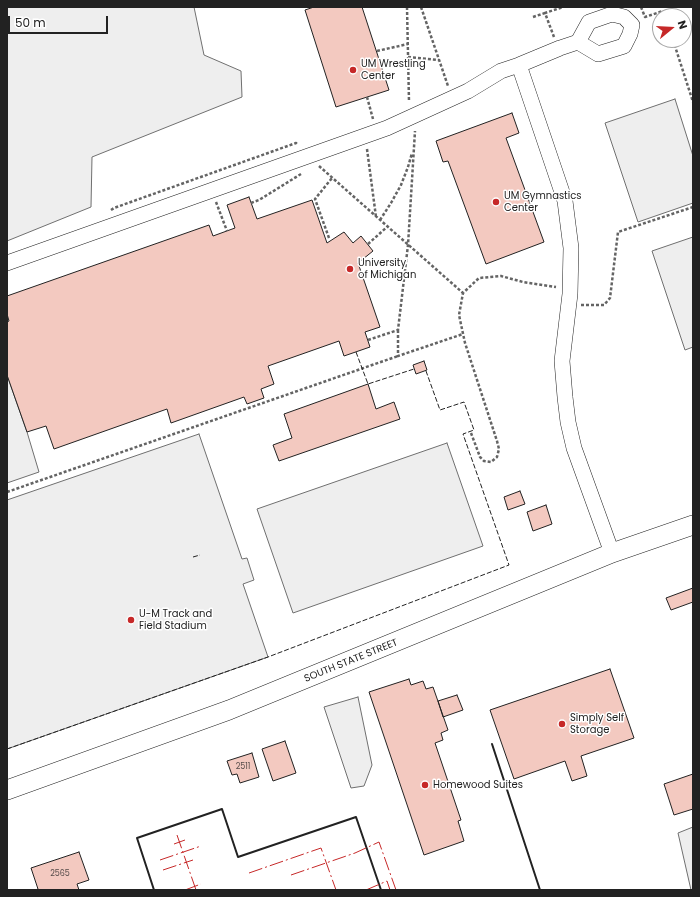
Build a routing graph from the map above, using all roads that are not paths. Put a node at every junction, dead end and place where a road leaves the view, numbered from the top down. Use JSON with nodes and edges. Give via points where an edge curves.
{"nodes":[{"id":1,"x":578,"y":42,"type":"dead end"},
{"id":2,"x":519,"y":65,"type":"junction"},
{"id":3,"x":7,"y":263,"type":"edge"},
{"id":4,"x":693,"y":525,"type":"edge"},
{"id":5,"x":612,"y":553,"type":"junction"},
{"id":6,"x":7,"y":790,"type":"edge"}],
"edges":[{"from":1,"to":2,"type":"lane"},
{"from":2,"to":3,"type":"lane","via":[[501,71],[468,91],[387,128]]},
{"from":2,"to":5,"type":"lane","via":[[565,201],[572,248],[562,361],[568,422],[574,448]]},
{"from":4,"to":5,"type":"main road","name":"SOUTH STATE STREET"},
{"from":5,"to":6,"type":"main road","name":"SOUTH STATE STREET","via":[[229,710]]}]}
